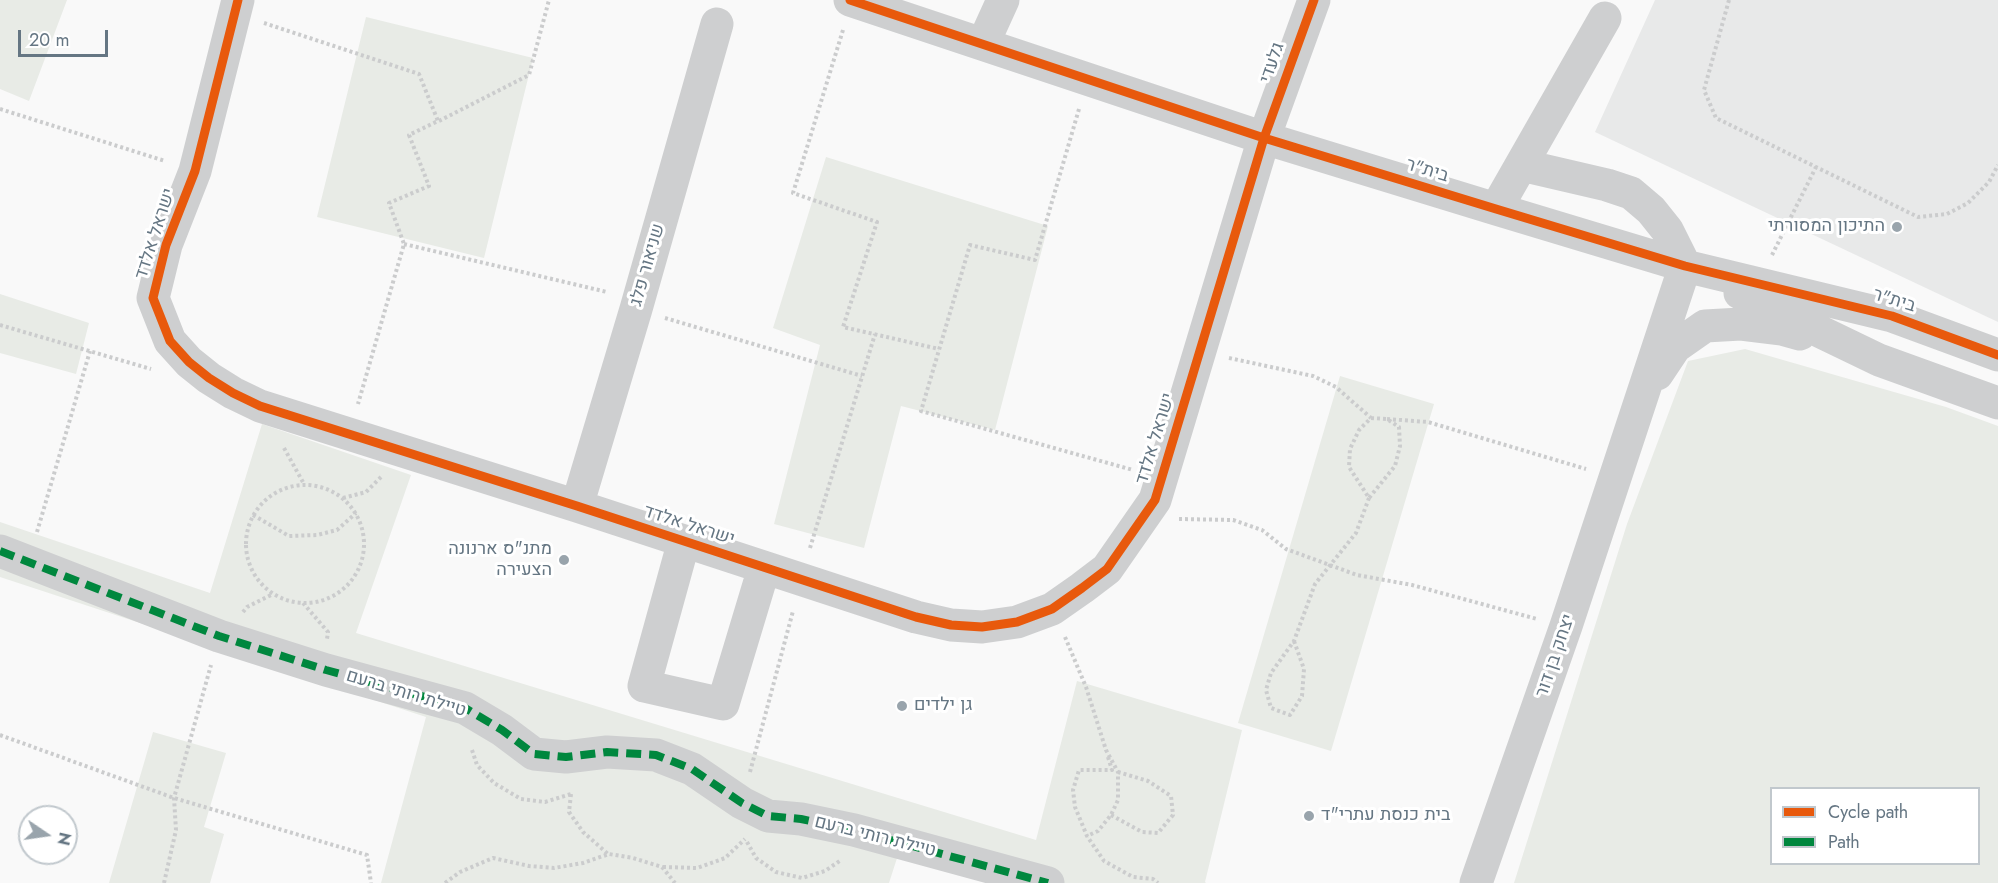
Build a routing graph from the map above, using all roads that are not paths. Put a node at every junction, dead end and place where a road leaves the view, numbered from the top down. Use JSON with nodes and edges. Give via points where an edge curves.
{"nodes":[{"id":1,"x":851,"y":0,"type":"edge"},
{"id":2,"x":1003,"y":0,"type":"edge"},
{"id":3,"x":1314,"y":0,"type":"edge"},
{"id":4,"x":236,"y":7,"type":"edge"},
{"id":5,"x":1605,"y":18,"type":"dead end"},
{"id":6,"x":717,"y":24,"type":"dead end"},
{"id":7,"x":983,"y":44,"type":"junction"},
{"id":8,"x":1264,"y":138,"type":"junction"},
{"id":9,"x":1521,"y":165,"type":"junction"},
{"id":10,"x":1496,"y":209,"type":"junction"},
{"id":11,"x":1685,"y":266,"type":"junction"},
{"id":12,"x":1705,"y":326,"type":"joint"},
{"id":13,"x":1849,"y":346,"type":"junction"},
{"id":14,"x":1998,"y":355,"type":"edge"},
{"id":15,"x":1998,"y":403,"type":"edge"},
{"id":16,"x":1633,"y":427,"type":"junction"},
{"id":17,"x":577,"y":506,"type":"junction"},
{"id":18,"x":684,"y":541,"type":"junction"},
{"id":19,"x":14,"y":556,"type":"edge"},
{"id":20,"x":764,"y":568,"type":"junction"},
{"id":21,"x":1048,"y":883,"type":"edge"},
{"id":22,"x":1476,"y":883,"type":"edge"}],
"edges":[{"from":1,"to":7,"type":"street","name":"בית\"ר"},
{"from":2,"to":7,"type":"street"},
{"from":3,"to":8,"type":"street","name":"גלעדי"},
{"from":4,"to":17,"type":"street","name":"ישראל אלדד","via":[[195,171],[166,245],[153,298],[170,341],[202,373],[260,406]]},
{"from":5,"to":9,"type":"street"},
{"from":6,"to":17,"type":"street","name":"שניאור פלג"},
{"from":7,"to":8,"type":"street","name":"בית\"ר"},
{"from":8,"to":10,"type":"street","name":"בית\"ר"},
{"from":8,"to":20,"type":"street","name":"ישראל אלדד","via":[[1158,489],[1107,569],[1053,609],[1017,622],[982,627],[916,617]]},
{"from":9,"to":10,"type":"street"},
{"from":9,"to":11,"type":"street","via":[[1631,193],[1667,230]]},
{"from":10,"to":11,"type":"street","name":"בית\"ר"},
{"from":11,"to":13,"type":"street","name":"בית\"ר"},
{"from":11,"to":14,"type":"street","name":"בית\"ר","via":[[1892,316]]},
{"from":11,"to":16,"type":"street","name":"יצחק בן דור"},
{"from":12,"to":13,"type":"street","name":"בית\"ר","via":[[1741,324],[1782,329]]},
{"from":12,"to":16,"type":"street","name":"יצחק בן דור","via":[[1675,347],[1660,367]]},
{"from":13,"to":15,"type":"street","name":"בית\"ר"},
{"from":16,"to":22,"type":"street","name":"יצחק בן דור"},
{"from":17,"to":18,"type":"street","name":"ישראל אלדד"},
{"from":18,"to":20,"type":"street","name":"ישראל אלדד"},
{"from":18,"to":20,"type":"street","via":[[644,686],[723,704]]},
{"from":19,"to":21,"type":"street","name":"טיילת רותי ברעם","via":[[219,636],[465,708],[534,754],[656,755],[692,769],[747,817],[801,819],[854,830]]}]}
